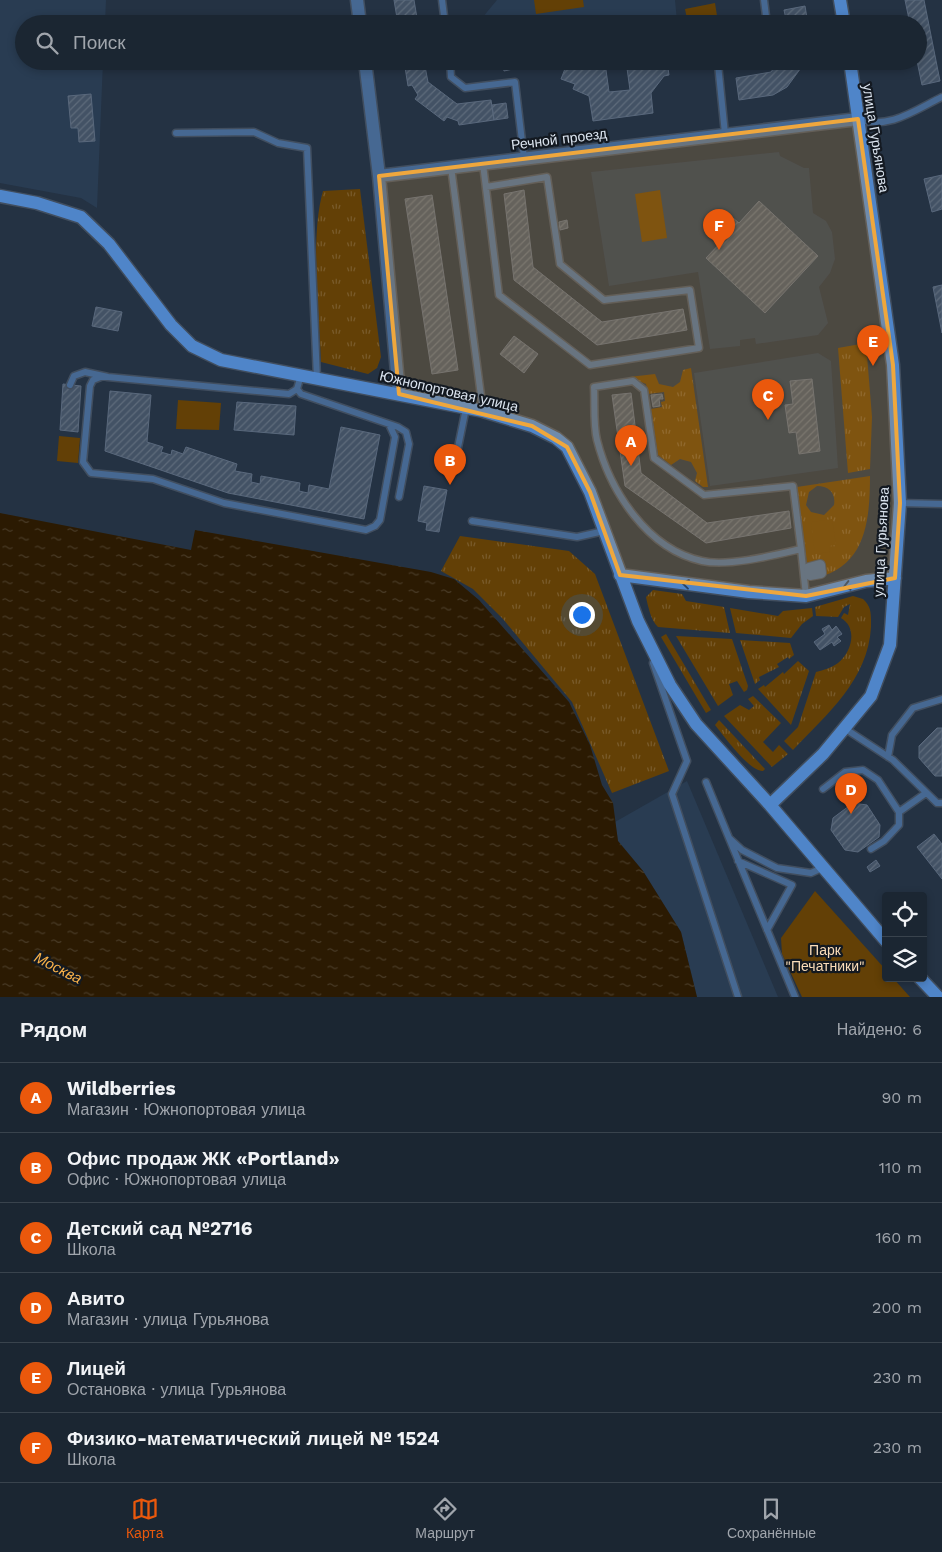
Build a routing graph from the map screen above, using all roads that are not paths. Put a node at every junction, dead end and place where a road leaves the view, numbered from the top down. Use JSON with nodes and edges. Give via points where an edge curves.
{"nodes":[{"id":1,"x":357,"y":0,"type":"edge"},
{"id":2,"x":442,"y":0,"type":"edge"},
{"id":3,"x":764,"y":0,"type":"edge"},
{"id":4,"x":840,"y":0,"type":"edge"},
{"id":5,"x":359,"y":15,"type":"edge"},
{"id":6,"x":444,"y":15,"type":"edge"},
{"id":7,"x":766,"y":15,"type":"edge"},
{"id":8,"x":842,"y":15,"type":"edge"},
{"id":9,"x":365,"y":70,"type":"edge"},
{"id":10,"x":451,"y":70,"type":"edge"},
{"id":11,"x":719,"y":70,"type":"edge"},
{"id":12,"x":851,"y":70,"type":"edge"},
{"id":13,"x":942,"y":97,"type":"edge"},
{"id":14,"x":858,"y":119,"type":"junction"},
{"id":15,"x":176,"y":133,"type":"dead end"},
{"id":16,"x":725,"y":134,"type":"junction"},
{"id":17,"x":524,"y":158,"type":"junction"},
{"id":18,"x":483,"y":164,"type":"junction"},
{"id":19,"x":451,"y":167,"type":"junction"},
{"id":20,"x":379,"y":176,"type":"junction"},
{"id":21,"x":486,"y":187,"type":"junction"},
{"id":22,"x":0,"y":196,"type":"edge"},
{"id":23,"x":301,"y":375,"type":"junction"},
{"id":24,"x":102,"y":376,"type":"junction"},
{"id":25,"x":317,"y":378,"type":"junction"},
{"id":26,"x":70,"y":385,"type":"dead end"},
{"id":27,"x":297,"y":390,"type":"junction"},
{"id":28,"x":400,"y":394,"type":"junction"},
{"id":29,"x":466,"y":408,"type":"junction"},
{"id":30,"x":483,"y":411,"type":"junction"},
{"id":31,"x":388,"y":424,"type":"junction"},
{"id":32,"x":454,"y":467,"type":"dead end"},
{"id":33,"x":399,"y":497,"type":"dead end"},
{"id":34,"x":900,"y":503,"type":"junction"},
{"id":35,"x":942,"y":504,"type":"edge"},
{"id":36,"x":472,"y":521,"type":"dead end"},
{"id":37,"x":604,"y":531,"type":"junction"},
{"id":38,"x":800,"y":549,"type":"junction"},
{"id":39,"x":620,"y":575,"type":"junction"},
{"id":40,"x":895,"y":578,"type":"junction"},
{"id":41,"x":806,"y":596,"type":"junction"},
{"id":42,"x":638,"y":621,"type":"junction"},
{"id":43,"x":942,"y":699,"type":"edge"},
{"id":44,"x":844,"y":728,"type":"junction"},
{"id":45,"x":888,"y":757,"type":"junction"},
{"id":46,"x":706,"y":782,"type":"dead end"},
{"id":47,"x":823,"y":789,"type":"dead end"},
{"id":48,"x":926,"y":793,"type":"junction"},
{"id":49,"x":939,"y":803,"type":"edge"},
{"id":50,"x":770,"y":805,"type":"junction"},
{"id":51,"x":942,"y":810,"type":"edge"},
{"id":52,"x":899,"y":812,"type":"junction"},
{"id":53,"x":729,"y":838,"type":"junction"},
{"id":54,"x":871,"y":849,"type":"dead end"},
{"id":55,"x":738,"y":860,"type":"junction"},
{"id":56,"x":822,"y":868,"type":"junction"},
{"id":57,"x":767,"y":930,"type":"junction"},
{"id":58,"x":882,"y":937,"type":"edge"},
{"id":59,"x":924,"y":982,"type":"edge"},
{"id":60,"x":738,"y":997,"type":"edge"},
{"id":61,"x":795,"y":997,"type":"edge"},
{"id":62,"x":938,"y":997,"type":"edge"}],
"edges":[{"from":1,"to":5,"type":"street"},
{"from":2,"to":6,"type":"lane"},
{"from":3,"to":7,"type":"lane"},
{"from":4,"to":8,"type":"main road"},
{"from":9,"to":20,"type":"street"},
{"from":10,"to":17,"type":"lane","via":[[452,77],[465,88],[515,82]]},
{"from":11,"to":16,"type":"lane"},
{"from":12,"to":14,"type":"main road","name":"улица Гурьянова"},
{"from":13,"to":14,"type":"lane","via":[[899,119],[876,123]]},
{"from":14,"to":16,"type":"street","name":"Речной проезд"},
{"from":14,"to":34,"type":"main road","name":"улица Гурьянова","via":[[888,319]]},
{"from":15,"to":25,"type":"lane","via":[[254,132],[278,143],[307,148]]},
{"from":16,"to":17,"type":"street","name":"Речной проезд"},
{"from":17,"to":18,"type":"street","name":"Речной проезд"},
{"from":18,"to":19,"type":"street","name":"Речной проезд"},
{"from":18,"to":21,"type":"lane"},
{"from":19,"to":20,"type":"street","name":"Речной проезд"},
{"from":19,"to":30,"type":"lane"},
{"from":20,"to":28,"type":"street"},
{"from":21,"to":21,"type":"lane","via":[[547,177],[560,264],[604,300],[690,290],[700,348],[590,365],[499,295]]},
{"from":22,"to":23,"type":"main road","name":"Южнопортовая улица","via":[[64,210],[94,227],[171,325],[192,346],[221,360]]},
{"from":23,"to":25,"type":"main road","name":"Южнопортовая улица"},
{"from":23,"to":27,"type":"lane"},
{"from":24,"to":26,"type":"lane","via":[[80,373],[74,376]]},
{"from":24,"to":27,"type":"lane","via":[[289,394]]},
{"from":24,"to":31,"type":"lane","via":[[93,380],[90,386],[83,462],[91,473],[153,479],[224,503],[366,530],[380,520],[395,437]]},
{"from":25,"to":28,"type":"main road","name":"Южнопортовая улица"},
{"from":27,"to":31,"type":"lane"},
{"from":28,"to":29,"type":"main road","name":"Южнопортовая улица"},
{"from":29,"to":30,"type":"main road","name":"Южнопортовая улица"},
{"from":29,"to":32,"type":"lane"},
{"from":30,"to":37,"type":"main road","name":"Южнопортовая улица","via":[[532,426],[567,447],[590,492]]},
{"from":31,"to":33,"type":"lane","via":[[402,429],[409,440]]},
{"from":34,"to":35,"type":"lane"},
{"from":34,"to":40,"type":"main road","name":"улица Гурьянова"},
{"from":36,"to":37,"type":"lane","via":[[577,537]]},
{"from":37,"to":39,"type":"main road","name":"Южнопортовая улица"},
{"from":38,"to":38,"type":"lane","via":[[752,560],[704,562],[683,555],[657,538],[631,513],[616,490],[597,439],[594,387],[633,382],[644,390],[654,458],[704,495],[793,486]]},
{"from":38,"to":41,"type":"lane"},
{"from":41,"to":39,"type":"main road","one_way":true},
{"from":39,"to":42,"type":"main road","name":"Южнопортовая улица"},
{"from":40,"to":41,"type":"main road","one_way":true,"via":[[866,581]]},
{"from":40,"to":44,"type":"main road","name":"улица Гурьянова","via":[[890,645],[871,696]]},
{"from":42,"to":50,"type":"main road","name":"Южнопортовая улица","via":[[670,685],[696,724]]},
{"from":42,"to":60,"type":"lane","via":[[687,761],[672,794]]},
{"from":43,"to":45,"type":"lane","via":[[914,708],[892,735]]},
{"from":44,"to":45,"type":"lane"},
{"from":44,"to":50,"type":"main road","name":"улица Гурьянова","via":[[823,754]]},
{"from":45,"to":48,"type":"lane"},
{"from":46,"to":53,"type":"lane"},
{"from":47,"to":52,"type":"lane","via":[[845,772],[863,770],[878,780]]},
{"from":48,"to":49,"type":"lane"},
{"from":48,"to":52,"type":"lane"},
{"from":49,"to":51,"type":"lane"},
{"from":50,"to":56,"type":"main road"},
{"from":52,"to":54,"type":"lane","via":[[899,825]]},
{"from":53,"to":55,"type":"lane"},
{"from":53,"to":56,"type":"lane","via":[[742,850],[776,868],[811,873]]},
{"from":55,"to":57,"type":"lane"},
{"from":55,"to":57,"type":"lane","via":[[792,885]]},
{"from":56,"to":58,"type":"main road"},
{"from":57,"to":61,"type":"lane"},
{"from":59,"to":62,"type":"main road"}]}
